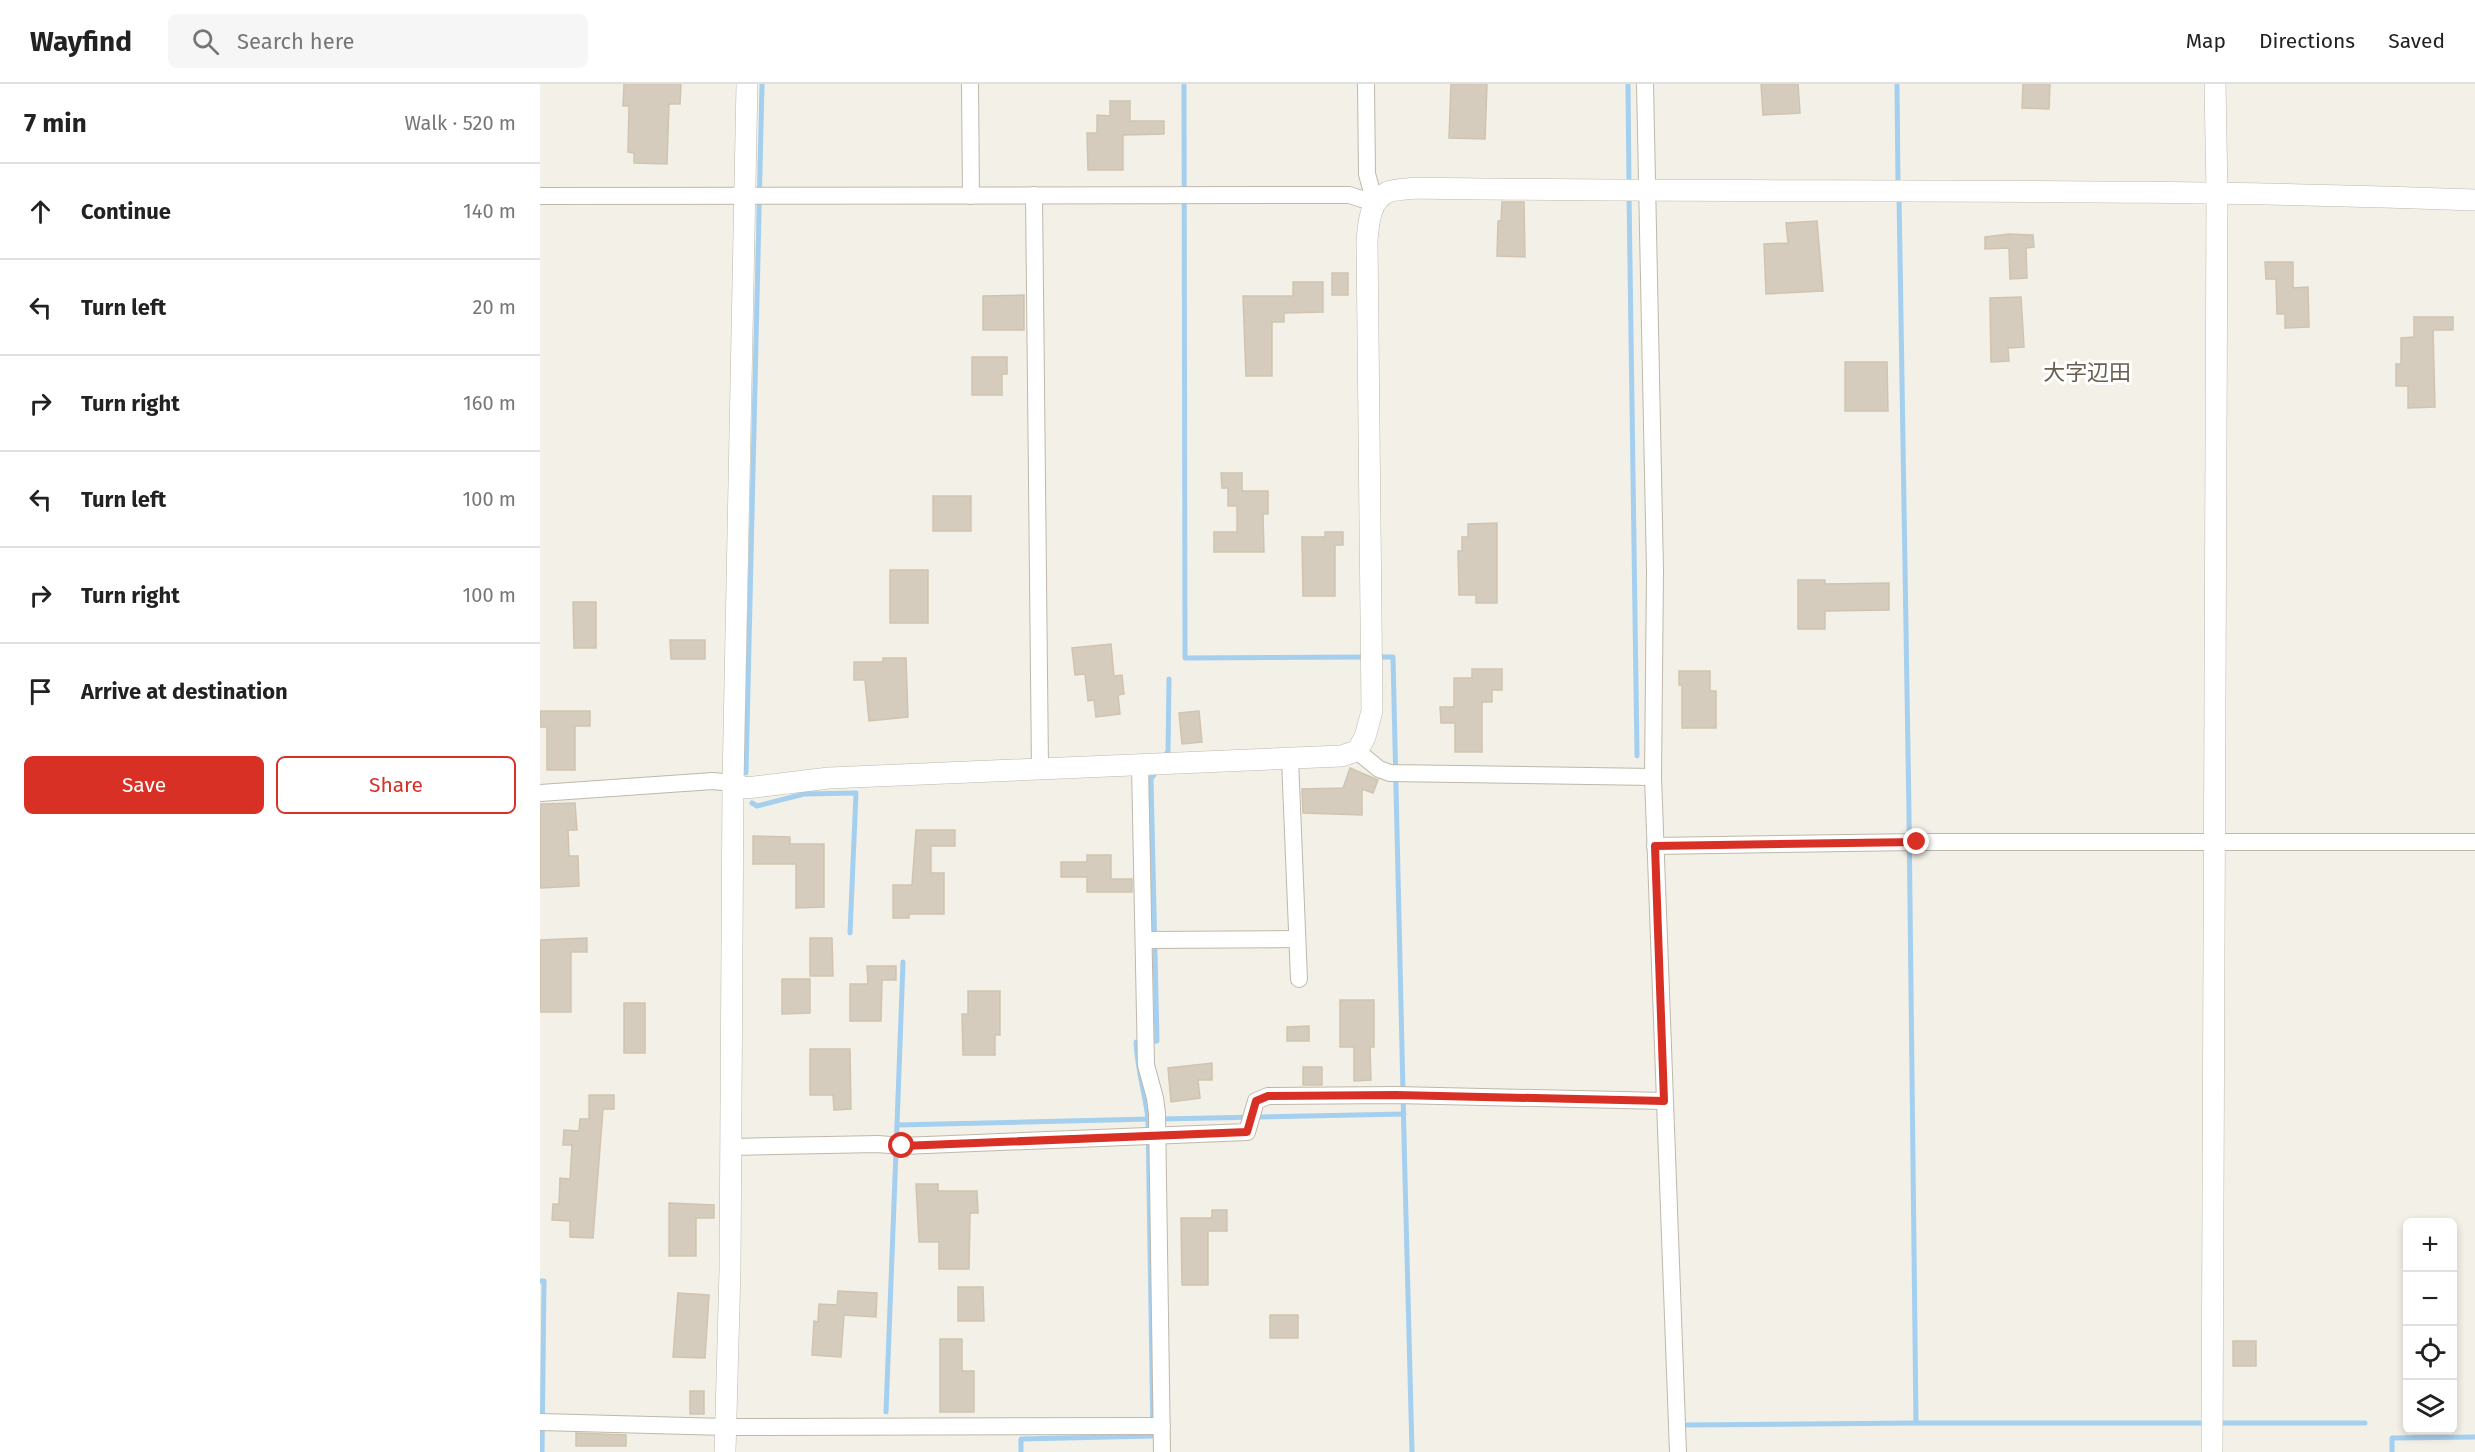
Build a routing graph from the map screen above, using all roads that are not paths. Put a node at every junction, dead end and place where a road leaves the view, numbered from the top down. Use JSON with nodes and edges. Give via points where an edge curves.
{"nodes":[{"id":1,"x":747,"y":84,"type":"edge"},
{"id":2,"x":970,"y":84,"type":"edge"},
{"id":3,"x":1366,"y":84,"type":"edge"},
{"id":4,"x":1645,"y":84,"type":"edge"},
{"id":5,"x":2215,"y":84,"type":"edge"},
{"id":6,"x":1635,"y":191,"type":"junction"},
{"id":7,"x":2217,"y":193,"type":"junction"},
{"id":8,"x":1034,"y":195,"type":"junction"},
{"id":9,"x":543,"y":196,"type":"edge"},
{"id":10,"x":754,"y":196,"type":"junction"},
{"id":11,"x":971,"y":196,"type":"junction"},
{"id":12,"x":2474,"y":200,"type":"edge"},
{"id":13,"x":1376,"y":203,"type":"junction"},
{"id":14,"x":1357,"y":751,"type":"junction"},
{"id":15,"x":1290,"y":759,"type":"junction"},
{"id":16,"x":1153,"y":765,"type":"junction"},
{"id":17,"x":1040,"y":769,"type":"junction"},
{"id":18,"x":1653,"y":777,"type":"junction"},
{"id":19,"x":733,"y":783,"type":"junction"},
{"id":20,"x":540,"y":793,"type":"edge"},
{"id":21,"x":2475,"y":842,"type":"edge"},
{"id":22,"x":2214,"y":843,"type":"junction"},
{"id":23,"x":1655,"y":846,"type":"junction"},
{"id":24,"x":1297,"y":939,"type":"junction"},
{"id":25,"x":1152,"y":940,"type":"junction"},
{"id":26,"x":1299,"y":979,"type":"dead end"},
{"id":27,"x":1664,"y":1101,"type":"junction"},
{"id":28,"x":1157,"y":1124,"type":"junction"},
{"id":29,"x":731,"y":1147,"type":"junction"},
{"id":30,"x":544,"y":1422,"type":"edge"},
{"id":31,"x":1156,"y":1426,"type":"junction"},
{"id":32,"x":725,"y":1427,"type":"junction"},
{"id":33,"x":725,"y":1452,"type":"edge"},
{"id":34,"x":1162,"y":1452,"type":"edge"},
{"id":35,"x":1678,"y":1452,"type":"edge"},
{"id":36,"x":2212,"y":1452,"type":"edge"}],
"edges":[{"from":1,"to":10,"type":"street"},
{"from":2,"to":11,"type":"street"},
{"from":3,"to":13,"type":"street","via":[[1366,174]]},
{"from":4,"to":6,"type":"street"},
{"from":5,"to":7,"type":"street"},
{"from":6,"to":7,"type":"street"},
{"from":6,"to":13,"type":"street","via":[[1417,188],[1388,192]]},
{"from":6,"to":18,"type":"street","via":[[1655,571]]},
{"from":7,"to":12,"type":"street"},
{"from":7,"to":22,"type":"street"},
{"from":8,"to":11,"type":"street"},
{"from":8,"to":13,"type":"street","via":[[1349,195]]},
{"from":8,"to":17,"type":"street"},
{"from":9,"to":10,"type":"street"},
{"from":10,"to":11,"type":"street"},
{"from":10,"to":19,"type":"street"},
{"from":13,"to":14,"type":"street","via":[[1369,216],[1367,240],[1372,711]]},
{"from":14,"to":15,"type":"street","via":[[1341,756]]},
{"from":14,"to":18,"type":"street","via":[[1379,769],[1395,774]]},
{"from":15,"to":16,"type":"street"},
{"from":15,"to":24,"type":"street"},
{"from":16,"to":17,"type":"street"},
{"from":16,"to":25,"type":"street"},
{"from":17,"to":19,"type":"street","via":[[829,778],[746,788]]},
{"from":18,"to":23,"type":"street"},
{"from":19,"to":20,"type":"street","via":[[713,781]]},
{"from":19,"to":29,"type":"street"},
{"from":21,"to":22,"type":"street"},
{"from":22,"to":23,"type":"street"},
{"from":22,"to":36,"type":"street"},
{"from":23,"to":27,"type":"street"},
{"from":24,"to":25,"type":"street"},
{"from":24,"to":26,"type":"street"},
{"from":25,"to":28,"type":"street","via":[[1146,1065]]},
{"from":27,"to":28,"type":"street","via":[[1268,1096],[1256,1101],[1247,1132]]},
{"from":27,"to":35,"type":"street"},
{"from":28,"to":29,"type":"street","via":[[902,1146]]},
{"from":28,"to":31,"type":"street"},
{"from":29,"to":32,"type":"street"},
{"from":30,"to":32,"type":"street"},
{"from":31,"to":32,"type":"street"},
{"from":31,"to":34,"type":"street"},
{"from":32,"to":33,"type":"street"}]}
